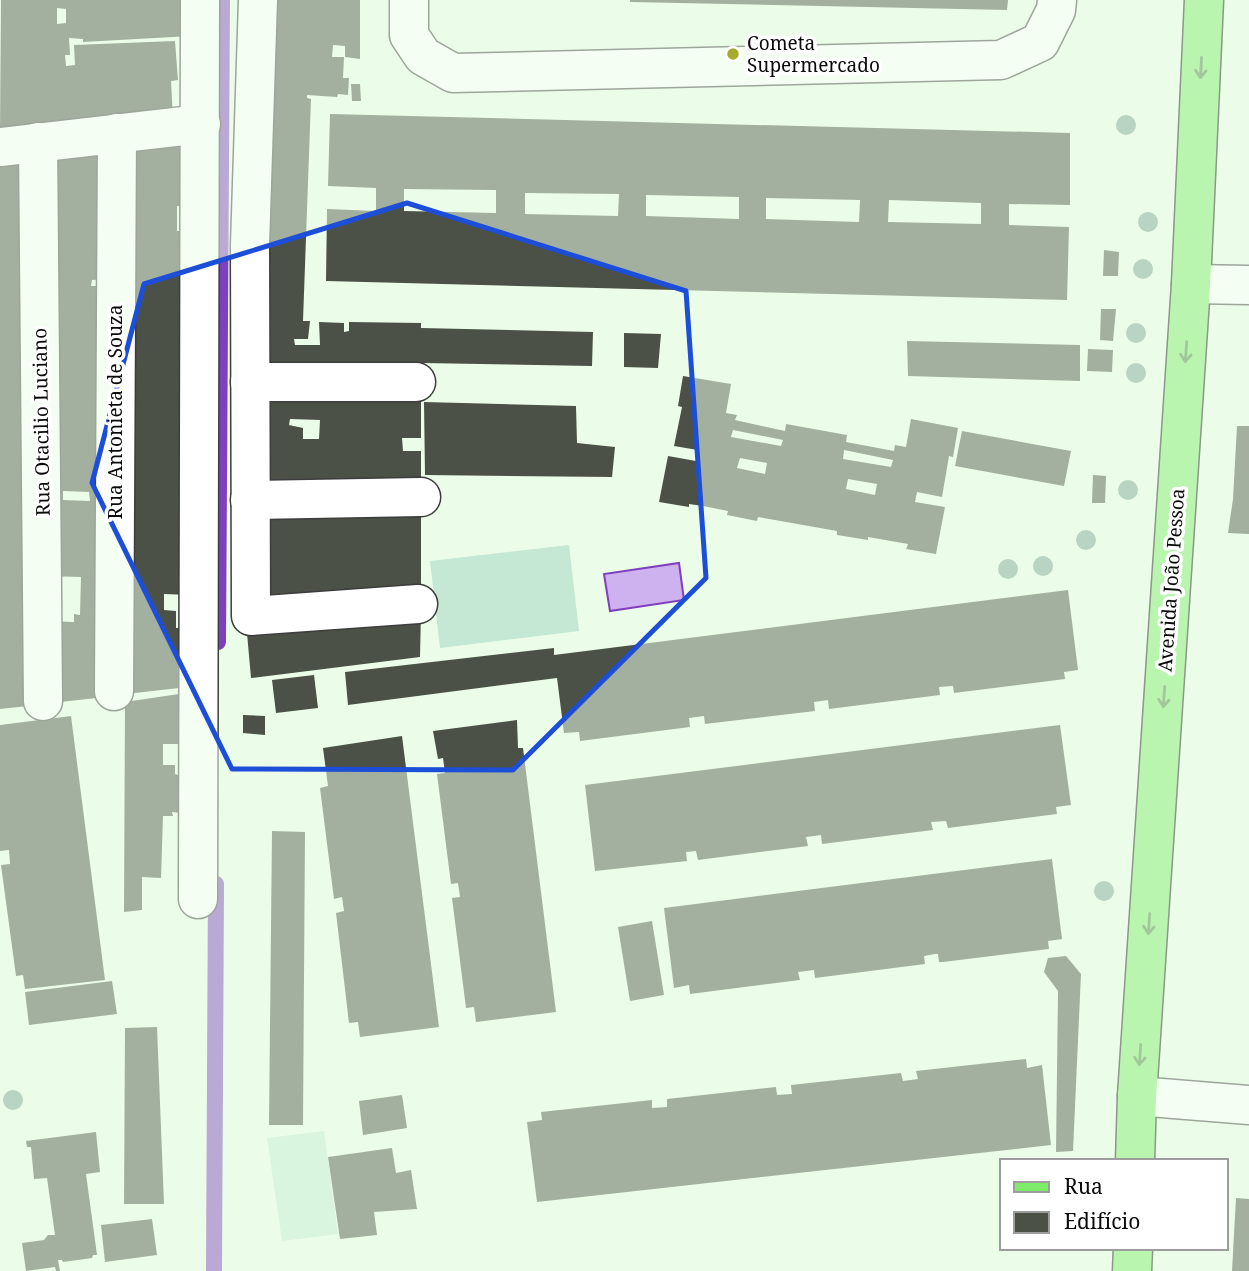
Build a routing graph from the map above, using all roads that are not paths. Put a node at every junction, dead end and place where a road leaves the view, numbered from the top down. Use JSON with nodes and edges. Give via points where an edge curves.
{"nodes":[{"id":1,"x":201,"y":0,"type":"edge"},
{"id":2,"x":258,"y":0,"type":"edge"},
{"id":3,"x":410,"y":0,"type":"edge"},
{"id":4,"x":1057,"y":0,"type":"edge"},
{"id":5,"x":1204,"y":0,"type":"edge"},
{"id":6,"x":201,"y":124,"type":"junction"},
{"id":7,"x":117,"y":133,"type":"junction"},
{"id":8,"x":38,"y":142,"type":"junction"},
{"id":9,"x":0,"y":148,"type":"edge"},
{"id":10,"x":1191,"y":284,"type":"junction"},
{"id":11,"x":1249,"y":285,"type":"edge"},
{"id":12,"x":250,"y":382,"type":"junction"},
{"id":13,"x":416,"y":382,"type":"dead end"},
{"id":14,"x":421,"y":497,"type":"dead end"},
{"id":15,"x":250,"y":500,"type":"junction"},
{"id":16,"x":418,"y":604,"type":"dead end"},
{"id":17,"x":114,"y":691,"type":"dead end"},
{"id":18,"x":43,"y":701,"type":"dead end"},
{"id":19,"x":198,"y":899,"type":"dead end"},
{"id":20,"x":1137,"y":1096,"type":"junction"},
{"id":21,"x":1249,"y":1105,"type":"edge"},
{"id":22,"x":1135,"y":1159,"type":"edge"},
{"id":23,"x":1133,"y":1250,"type":"edge"},
{"id":24,"x":1132,"y":1271,"type":"edge"}],
"edges":[{"from":1,"to":6,"type":"street"},
{"from":2,"to":12,"type":"street"},
{"from":3,"to":4,"type":"street","via":[[409,35],[423,56],[453,73],[1001,60],[1040,42]]},
{"from":5,"to":10,"type":"main road","name":"Avenida João Pessoa","one_way":true},
{"from":6,"to":7,"type":"street"},
{"from":6,"to":19,"type":"street"},
{"from":7,"to":8,"type":"street"},
{"from":7,"to":17,"type":"street","name":"Rua Antonieta de Souza"},
{"from":8,"to":9,"type":"street"},
{"from":8,"to":18,"type":"street","name":"Rua Otacilio Luciano"},
{"from":10,"to":11,"type":"street"},
{"from":10,"to":20,"type":"main road","name":"Avenida João Pessoa","one_way":true},
{"from":12,"to":13,"type":"street"},
{"from":12,"to":15,"type":"street"},
{"from":14,"to":15,"type":"street"},
{"from":15,"to":16,"type":"street","via":[[251,616]]},
{"from":20,"to":21,"type":"street"},
{"from":20,"to":22,"type":"main road","name":"Avenida João Pessoa"},
{"from":23,"to":24,"type":"main road"}]}
